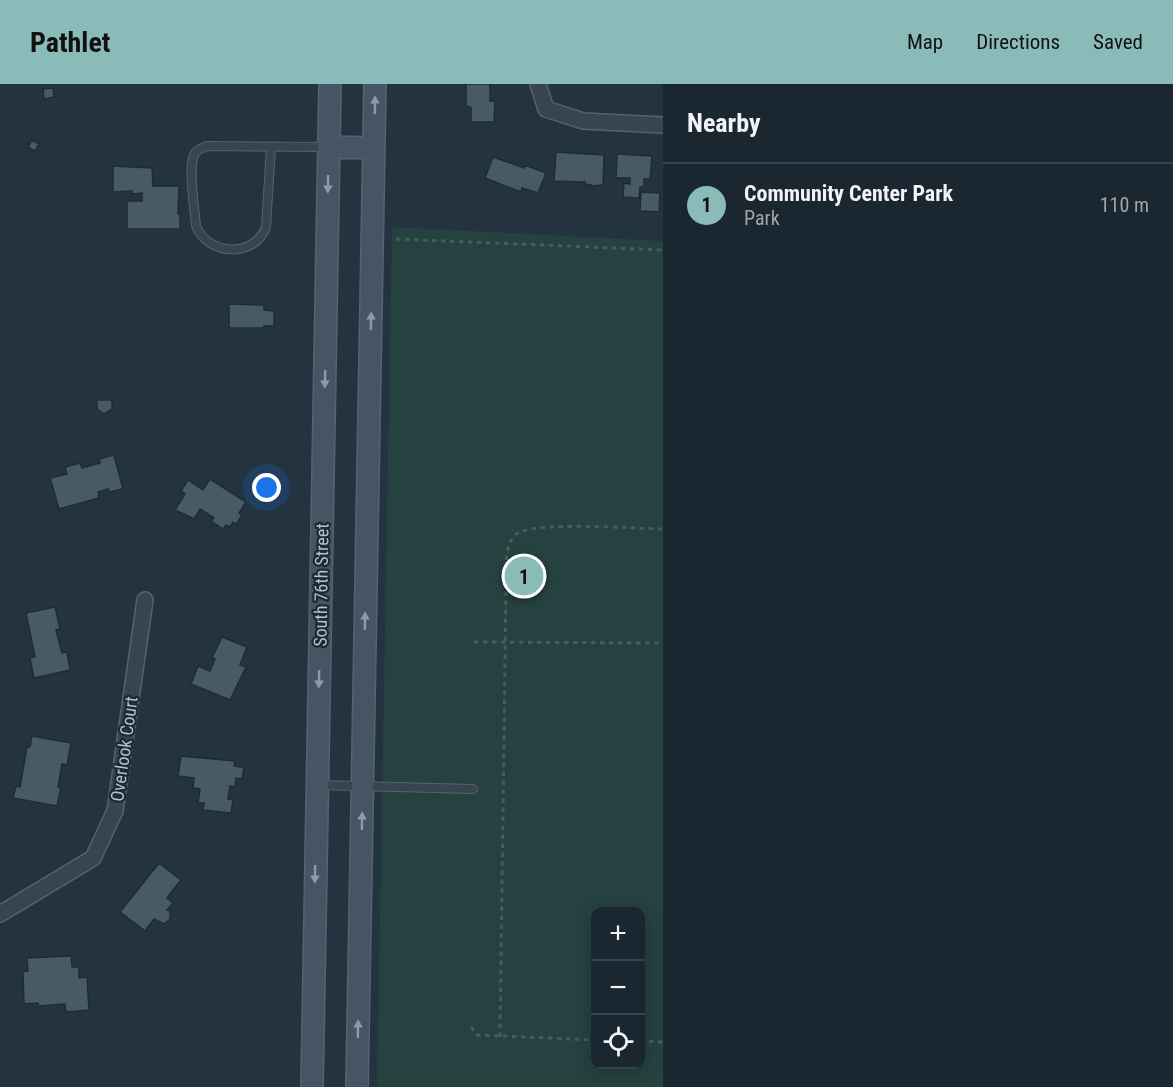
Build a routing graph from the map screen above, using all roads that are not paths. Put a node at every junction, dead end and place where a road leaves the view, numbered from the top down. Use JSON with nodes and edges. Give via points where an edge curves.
{"nodes":[{"id":1,"x":330,"y":84,"type":"edge"},
{"id":2,"x":375,"y":84,"type":"edge"},
{"id":3,"x":538,"y":84,"type":"edge"},
{"id":4,"x":663,"y":125,"type":"edge"},
{"id":5,"x":271,"y":147,"type":"junction"},
{"id":6,"x":329,"y":147,"type":"junction"},
{"id":7,"x":374,"y":148,"type":"junction"},
{"id":8,"x":145,"y":600,"type":"dead end"},
{"id":9,"x":317,"y":785,"type":"junction"},
{"id":10,"x":363,"y":785,"type":"junction"},
{"id":11,"x":473,"y":789,"type":"dead end"},
{"id":12,"x":0,"y":914,"type":"edge"},
{"id":13,"x":312,"y":1087,"type":"edge"},
{"id":14,"x":357,"y":1087,"type":"edge"}],
"edges":[{"from":1,"to":6,"type":"main road","name":"South 76th Street"},
{"from":7,"to":2,"type":"main road","one_way":true},
{"from":3,"to":4,"type":"street","via":[[546,109],[583,121]]},
{"from":5,"to":5,"type":"lane","via":[[207,146],[196,152],[192,166],[196,226],[206,242],[223,249],[245,248],[263,236]]},
{"from":5,"to":6,"type":"lane"},
{"from":6,"to":7,"type":"main road"},
{"from":6,"to":9,"type":"main road","name":"South 76th Street","one_way":true},
{"from":10,"to":7,"type":"main road","one_way":true},
{"from":8,"to":12,"type":"street","name":"Overlook Court","via":[[115,811],[93,858]]},
{"from":9,"to":10,"type":"lane"},
{"from":9,"to":13,"type":"main road","name":"South 76th Street","one_way":true},
{"from":10,"to":11,"type":"lane"},
{"from":14,"to":10,"type":"main road","one_way":true}]}
